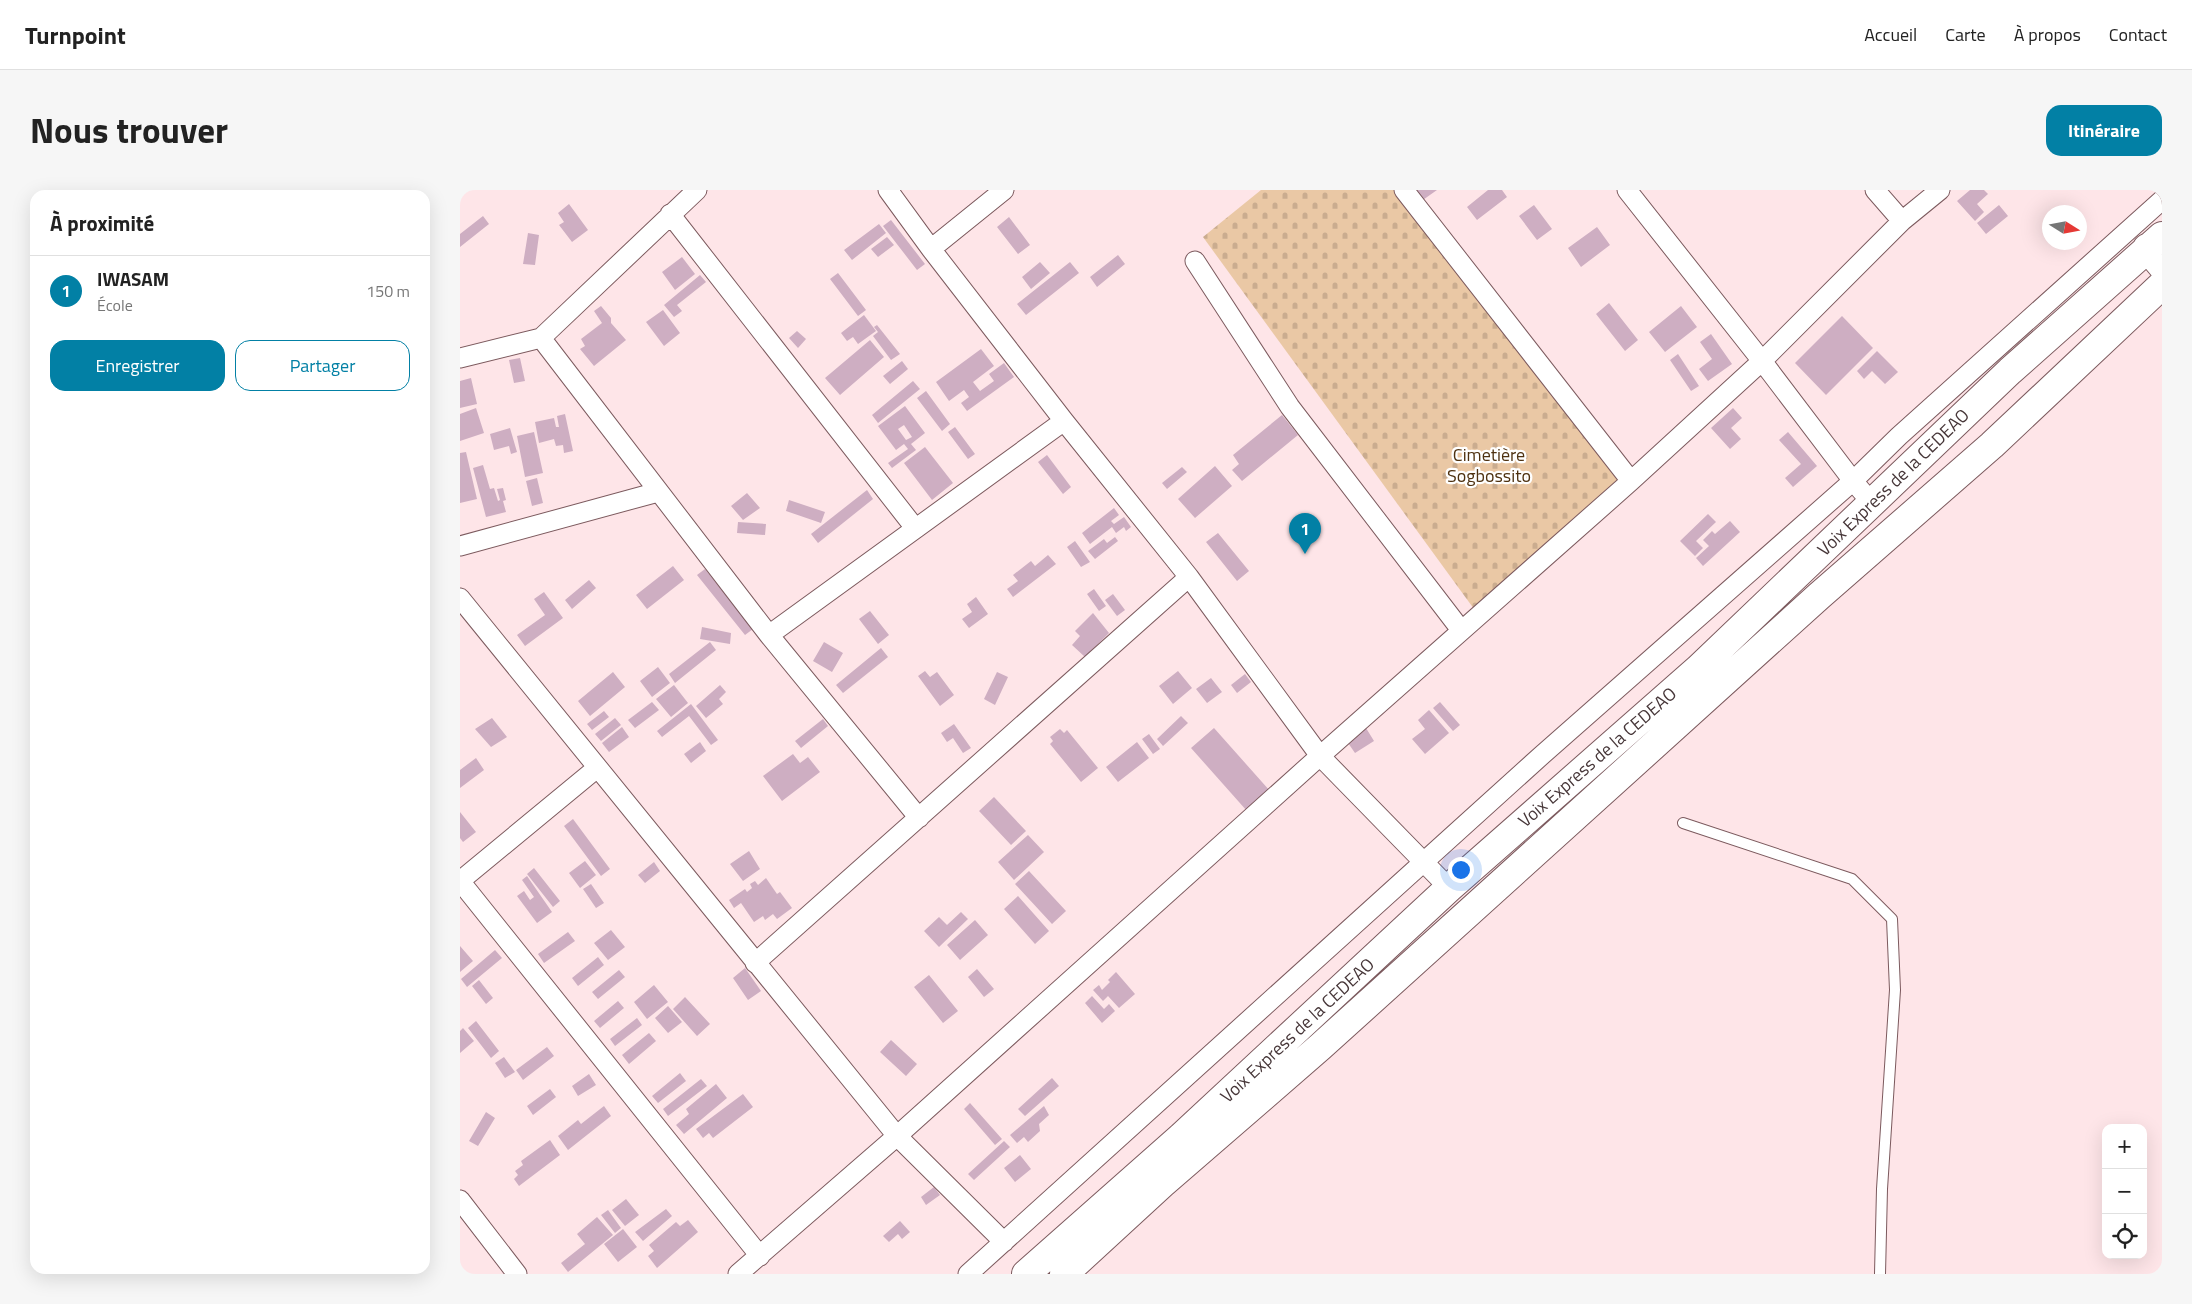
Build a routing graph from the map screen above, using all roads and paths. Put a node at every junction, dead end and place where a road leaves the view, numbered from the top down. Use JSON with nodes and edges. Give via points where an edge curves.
{"nodes":[{"id":1,"x":697,"y":190,"type":"edge"},
{"id":2,"x":888,"y":190,"type":"edge"},
{"id":3,"x":1004,"y":190,"type":"edge"},
{"id":4,"x":1404,"y":190,"type":"edge"},
{"id":5,"x":1627,"y":190,"type":"edge"},
{"id":6,"x":1875,"y":190,"type":"edge"},
{"id":7,"x":1940,"y":190,"type":"edge"},
{"id":8,"x":2162,"y":200,"type":"edge"},
{"id":9,"x":670,"y":214,"type":"junction"},
{"id":10,"x":1902,"y":221,"type":"junction"},
{"id":11,"x":931,"y":248,"type":"junction"},
{"id":12,"x":1195,"y":261,"type":"dead end"},
{"id":13,"x":2159,"y":269,"type":"edge"},
{"id":14,"x":541,"y":338,"type":"junction"},
{"id":15,"x":460,"y":358,"type":"edge"},
{"id":16,"x":1762,"y":361,"type":"junction"},
{"id":17,"x":1064,"y":421,"type":"junction"},
{"id":18,"x":1632,"y":481,"type":"junction"},
{"id":19,"x":1853,"y":481,"type":"junction"},
{"id":20,"x":658,"y":492,"type":"junction"},
{"id":21,"x":1872,"y":503,"type":"junction"},
{"id":22,"x":915,"y":528,"type":"junction"},
{"id":23,"x":460,"y":546,"type":"edge"},
{"id":24,"x":1189,"y":577,"type":"junction"},
{"id":25,"x":460,"y":598,"type":"edge"},
{"id":26,"x":1461,"y":630,"type":"junction"},
{"id":27,"x":769,"y":635,"type":"junction"},
{"id":28,"x":1320,"y":756,"type":"junction"},
{"id":29,"x":597,"y":768,"type":"junction"},
{"id":30,"x":1564,"y":786,"type":"junction"},
{"id":31,"x":1584,"y":810,"type":"junction"},
{"id":32,"x":919,"y":818,"type":"junction"},
{"id":33,"x":1683,"y":823,"type":"dead end"},
{"id":34,"x":1426,"y":862,"type":"junction"},
{"id":35,"x":460,"y":881,"type":"edge"},
{"id":36,"x":1449,"y":888,"type":"junction"},
{"id":37,"x":755,"y":963,"type":"junction"},
{"id":38,"x":897,"y":1136,"type":"junction"},
{"id":39,"x":460,"y":1200,"type":"edge"},
{"id":40,"x":1004,"y":1242,"type":"junction"},
{"id":41,"x":760,"y":1256,"type":"junction"},
{"id":42,"x":517,"y":1274,"type":"edge"},
{"id":43,"x":738,"y":1274,"type":"edge"},
{"id":44,"x":968,"y":1274,"type":"edge"},
{"id":45,"x":1026,"y":1274,"type":"edge"},
{"id":46,"x":1064,"y":1274,"type":"edge"},
{"id":47,"x":1880,"y":1274,"type":"edge"}],
"edges":[{"from":1,"to":9,"type":"street"},
{"from":2,"to":11,"type":"street"},
{"from":3,"to":11,"type":"street"},
{"from":4,"to":18,"type":"street"},
{"from":5,"to":16,"type":"street"},
{"from":6,"to":10,"type":"street"},
{"from":7,"to":10,"type":"street"},
{"from":8,"to":19,"type":"street","via":[[1898,436]]},
{"from":9,"to":14,"type":"street"},
{"from":9,"to":22,"type":"street"},
{"from":10,"to":16,"type":"street"},
{"from":11,"to":17,"type":"street"},
{"from":12,"to":26,"type":"street","via":[[1290,407]]},
{"from":13,"to":21,"type":"main road","name":"Voix Express de la CEDEAO","via":[[2010,371]]},
{"from":13,"to":31,"type":"main road","via":[[1992,445],[1819,596]]},
{"from":14,"to":15,"type":"street"},
{"from":14,"to":20,"type":"street"},
{"from":16,"to":18,"type":"street"},
{"from":16,"to":19,"type":"street"},
{"from":17,"to":22,"type":"street"},
{"from":17,"to":24,"type":"street"},
{"from":18,"to":26,"type":"street"},
{"from":19,"to":21,"type":"street"},
{"from":19,"to":34,"type":"street","via":[[1542,755]]},
{"from":20,"to":23,"type":"street"},
{"from":20,"to":27,"type":"street"},
{"from":21,"to":30,"type":"main road","name":"Voix Express de la CEDEAO","via":[[1698,668]]},
{"from":22,"to":27,"type":"street"},
{"from":24,"to":28,"type":"street"},
{"from":24,"to":32,"type":"street"},
{"from":25,"to":29,"type":"street"},
{"from":26,"to":28,"type":"street"},
{"from":27,"to":32,"type":"street"},
{"from":28,"to":34,"type":"street"},
{"from":28,"to":38,"type":"street"},
{"from":29,"to":35,"type":"street"},
{"from":29,"to":37,"type":"street"},
{"from":30,"to":31,"type":"main road"},
{"from":30,"to":36,"type":"main road","name":"Voix Express de la CEDEAO"},
{"from":31,"to":46,"type":"main road"},
{"from":32,"to":37,"type":"street"},
{"from":33,"to":47,"type":"lane","via":[[1852,879],[1892,918],[1895,990]]},
{"from":34,"to":36,"type":"street"},
{"from":34,"to":40,"type":"street"},
{"from":35,"to":41,"type":"street"},
{"from":36,"to":45,"type":"main road","name":"Voix Express de la CEDEAO","via":[[1181,1136]]},
{"from":37,"to":38,"type":"street"},
{"from":38,"to":40,"type":"street"},
{"from":38,"to":41,"type":"street"},
{"from":39,"to":42,"type":"street"},
{"from":40,"to":44,"type":"street"},
{"from":41,"to":43,"type":"street"}]}
